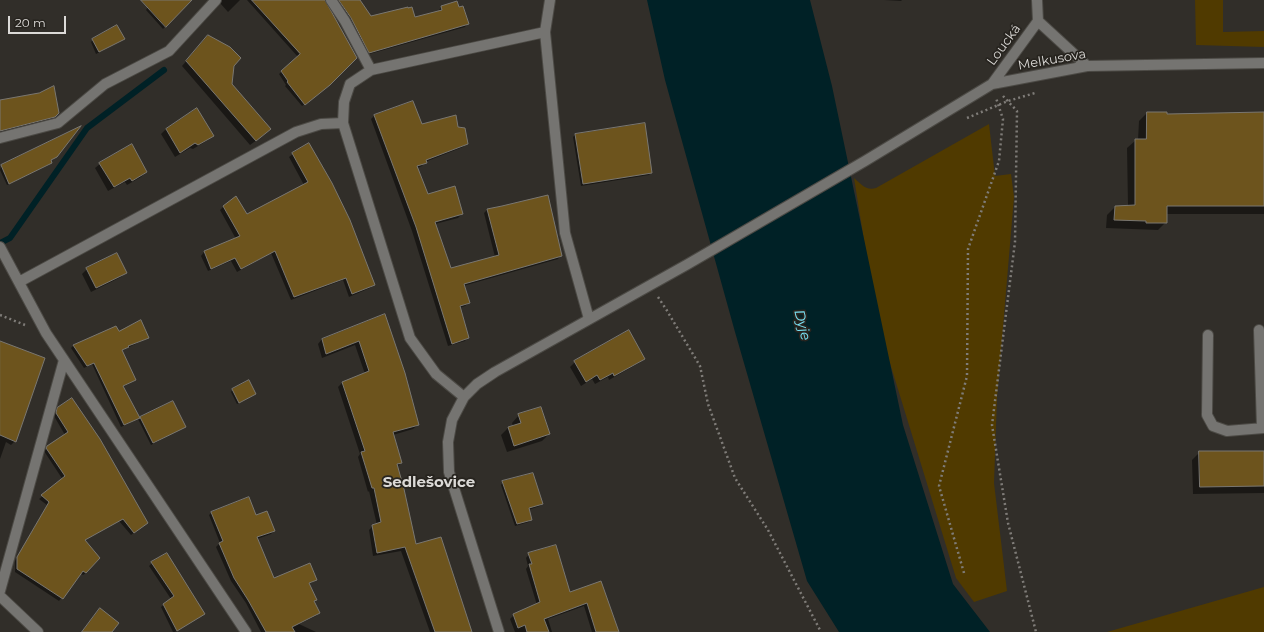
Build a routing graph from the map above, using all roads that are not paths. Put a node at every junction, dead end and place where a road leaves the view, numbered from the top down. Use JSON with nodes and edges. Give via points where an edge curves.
{"nodes":[{"id":1,"x":216,"y":0,"type":"edge"},
{"id":2,"x":331,"y":0,"type":"edge"},
{"id":3,"x":550,"y":0,"type":"edge"},
{"id":4,"x":1037,"y":0,"type":"edge"},
{"id":5,"x":1038,"y":21,"type":"junction"},
{"id":6,"x":545,"y":32,"type":"junction"},
{"id":7,"x":1264,"y":63,"type":"edge"},
{"id":8,"x":1087,"y":66,"type":"junction"},
{"id":9,"x":371,"y":70,"type":"junction"},
{"id":10,"x":992,"y":84,"type":"junction"},
{"id":11,"x":343,"y":123,"type":"junction"},
{"id":12,"x":0,"y":138,"type":"edge"},
{"id":13,"x":1,"y":249,"type":"edge"},
{"id":14,"x":19,"y":282,"type":"junction"},
{"id":15,"x":589,"y":319,"type":"junction"},
{"id":16,"x":1259,"y":330,"type":"dead end"},
{"id":17,"x":1208,"y":335,"type":"dead end"},
{"id":18,"x":64,"y":360,"type":"junction"},
{"id":19,"x":464,"y":397,"type":"junction"},
{"id":20,"x":1263,"y":428,"type":"edge"},
{"id":21,"x":0,"y":591,"type":"edge"},
{"id":22,"x":0,"y":596,"type":"edge"},
{"id":23,"x":38,"y":632,"type":"edge"},
{"id":24,"x":246,"y":632,"type":"edge"},
{"id":25,"x":499,"y":632,"type":"edge"}],
"edges":[{"from":1,"to":12,"type":"street","via":[[169,51],[105,84],[58,123]]},
{"from":2,"to":9,"type":"street"},
{"from":3,"to":6,"type":"street"},
{"from":4,"to":5,"type":"street","name":"Loucká"},
{"from":5,"to":8,"type":"street","name":"Loucká"},
{"from":5,"to":10,"type":"street","name":"Loucká"},
{"from":6,"to":9,"type":"street"},
{"from":6,"to":15,"type":"street","via":[[565,233]]},
{"from":7,"to":8,"type":"street","name":"Melkusova"},
{"from":8,"to":10,"type":"street","name":"Melkusova"},
{"from":9,"to":11,"type":"street","via":[[350,84],[344,102]]},
{"from":10,"to":15,"type":"street","name":"Melkusova","via":[[865,161]]},
{"from":11,"to":14,"type":"street","via":[[321,124],[296,132]]},
{"from":11,"to":19,"type":"street","via":[[410,338],[436,374]]},
{"from":13,"to":14,"type":"street"},
{"from":14,"to":18,"type":"street","via":[[46,333]]},
{"from":15,"to":19,"type":"street","name":"Melkusova","via":[[495,372]]},
{"from":16,"to":20,"type":"street"},
{"from":17,"to":20,"type":"street","via":[[1207,415],[1213,426],[1226,430]]},
{"from":18,"to":21,"type":"street"},
{"from":18,"to":24,"type":"street"},
{"from":19,"to":25,"type":"street","name":"Melkusova","via":[[452,420],[448,442],[449,472]]},
{"from":22,"to":23,"type":"street"}]}
